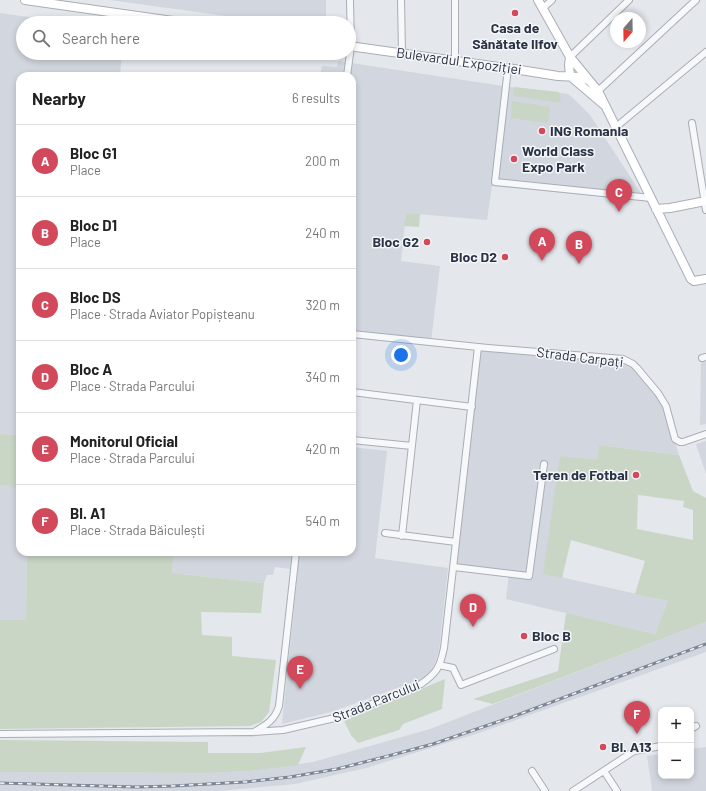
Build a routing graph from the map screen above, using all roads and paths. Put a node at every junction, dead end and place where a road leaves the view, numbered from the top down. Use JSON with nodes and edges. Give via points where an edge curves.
{"nodes":[{"id":1,"x":25,"y":0,"type":"edge"},
{"id":2,"x":350,"y":0,"type":"edge"},
{"id":3,"x":401,"y":0,"type":"edge"},
{"id":4,"x":455,"y":0,"type":"edge"},
{"id":5,"x":538,"y":0,"type":"edge"},
{"id":6,"x":552,"y":0,"type":"edge"},
{"id":7,"x":629,"y":0,"type":"edge"},
{"id":8,"x":696,"y":0,"type":"edge"},
{"id":9,"x":543,"y":8,"type":"junction"},
{"id":10,"x":138,"y":16,"type":"edge"},
{"id":11,"x":350,"y":16,"type":"edge"},
{"id":12,"x":356,"y":47,"type":"edge"},
{"id":13,"x":706,"y":52,"type":"edge"},
{"id":14,"x":402,"y":53,"type":"junction"},
{"id":15,"x":570,"y":57,"type":"junction"},
{"id":16,"x":349,"y":60,"type":"edge"},
{"id":17,"x":455,"y":60,"type":"junction"},
{"id":18,"x":578,"y":66,"type":"junction"},
{"id":19,"x":508,"y":68,"type":"junction"},
{"id":20,"x":347,"y":72,"type":"edge"},
{"id":21,"x":570,"y":76,"type":"junction"},
{"id":22,"x":588,"y":80,"type":"junction"},
{"id":23,"x":598,"y":91,"type":"junction"},
{"id":24,"x":606,"y":106,"type":"junction"},
{"id":25,"x":692,"y":123,"type":"dead end"},
{"id":26,"x":616,"y":127,"type":"junction"},
{"id":27,"x":651,"y":198,"type":"junction"},
{"id":28,"x":705,"y":201,"type":"edge"},
{"id":29,"x":656,"y":209,"type":"junction"},
{"id":30,"x":706,"y":210,"type":"edge"},
{"id":31,"x":706,"y":279,"type":"edge"},
{"id":32,"x":356,"y":334,"type":"edge"},
{"id":33,"x":478,"y":347,"type":"junction"},
{"id":34,"x":356,"y":392,"type":"edge"},
{"id":35,"x":417,"y":400,"type":"junction"},
{"id":36,"x":472,"y":407,"type":"junction"},
{"id":37,"x":706,"y":434,"type":"edge"},
{"id":38,"x":356,"y":440,"type":"edge"},
{"id":39,"x":412,"y":446,"type":"junction"},
{"id":40,"x":544,"y":464,"type":"dead end"},
{"id":41,"x":385,"y":534,"type":"dead end"},
{"id":42,"x":402,"y":536,"type":"junction"},
{"id":43,"x":456,"y":542,"type":"junction"},
{"id":44,"x":296,"y":556,"type":"edge"},
{"id":45,"x":454,"y":567,"type":"junction"},
{"id":46,"x":554,"y":649,"type":"dead end"},
{"id":47,"x":440,"y":666,"type":"junction"},
{"id":48,"x":253,"y":732,"type":"junction"},
{"id":49,"x":0,"y":734,"type":"edge"},
{"id":50,"x":658,"y":747,"type":"edge"},
{"id":51,"x":532,"y":771,"type":"dead end"},
{"id":52,"x":604,"y":771,"type":"junction"},
{"id":53,"x":545,"y":791,"type":"edge"},
{"id":54,"x":573,"y":791,"type":"edge"},
{"id":55,"x":617,"y":791,"type":"edge"}],
"edges":[{"from":1,"to":10,"type":"street"},
{"from":2,"to":11,"type":"street"},
{"from":3,"to":14,"type":"street"},
{"from":4,"to":17,"type":"street"},
{"from":5,"to":9,"type":"street"},
{"from":6,"to":9,"type":"street"},
{"from":7,"to":15,"type":"street"},
{"from":8,"to":23,"type":"street"},
{"from":9,"to":15,"type":"street"},
{"from":12,"to":14,"type":"street","name":"Bulevardul Expoziției"},
{"from":13,"to":26,"type":"street"},
{"from":14,"to":17,"type":"street","name":"Bulevardul Expoziției"},
{"from":15,"to":18,"type":"street"},
{"from":15,"to":21,"type":"street"},
{"from":16,"to":20,"type":"street"},
{"from":17,"to":19,"type":"street","name":"Bulevardul Expoziției"},
{"from":18,"to":21,"type":"street","via":[[576,72]]},
{"from":18,"to":22,"type":"street"},
{"from":19,"to":21,"type":"street","name":"Bulevardul Expoziției"},
{"from":19,"to":27,"type":"street","via":[[495,182]]},
{"from":21,"to":22,"type":"street","name":"Bulevardul Expoziției"},
{"from":21,"to":24,"type":"street"},
{"from":22,"to":23,"type":"street"},
{"from":23,"to":24,"type":"street"},
{"from":24,"to":26,"type":"street"},
{"from":25,"to":28,"type":"street"},
{"from":26,"to":27,"type":"street"},
{"from":27,"to":29,"type":"street"},
{"from":28,"to":29,"type":"street"},
{"from":28,"to":30,"type":"street"},
{"from":29,"to":31,"type":"street","via":[[690,278],[694,281]]},
{"from":32,"to":33,"type":"street"},
{"from":33,"to":36,"type":"street"},
{"from":33,"to":37,"type":"street","name":"Strada Carpați","via":[[627,361],[637,368],[663,400],[675,439],[683,442]]},
{"from":34,"to":35,"type":"street"},
{"from":35,"to":36,"type":"street"},
{"from":35,"to":39,"type":"street"},
{"from":36,"to":43,"type":"street"},
{"from":38,"to":39,"type":"street"},
{"from":39,"to":42,"type":"street"},
{"from":40,"to":45,"type":"street","via":[[529,576]]},
{"from":41,"to":42,"type":"street"},
{"from":42,"to":43,"type":"street"},
{"from":43,"to":45,"type":"street"},
{"from":44,"to":48,"type":"street","via":[[279,706],[276,715]]},
{"from":45,"to":47,"type":"street"},
{"from":46,"to":47,"type":"street","via":[[461,685],[453,668]]},
{"from":47,"to":48,"type":"street","name":"Strada Parcului","via":[[421,684],[339,718],[283,730]]},
{"from":48,"to":49,"type":"street","name":"Strada Parcului"},
{"from":50,"to":52,"type":"street","via":[[634,751]]},
{"from":51,"to":53,"type":"street"},
{"from":52,"to":54,"type":"street"},
{"from":52,"to":55,"type":"street"}]}
